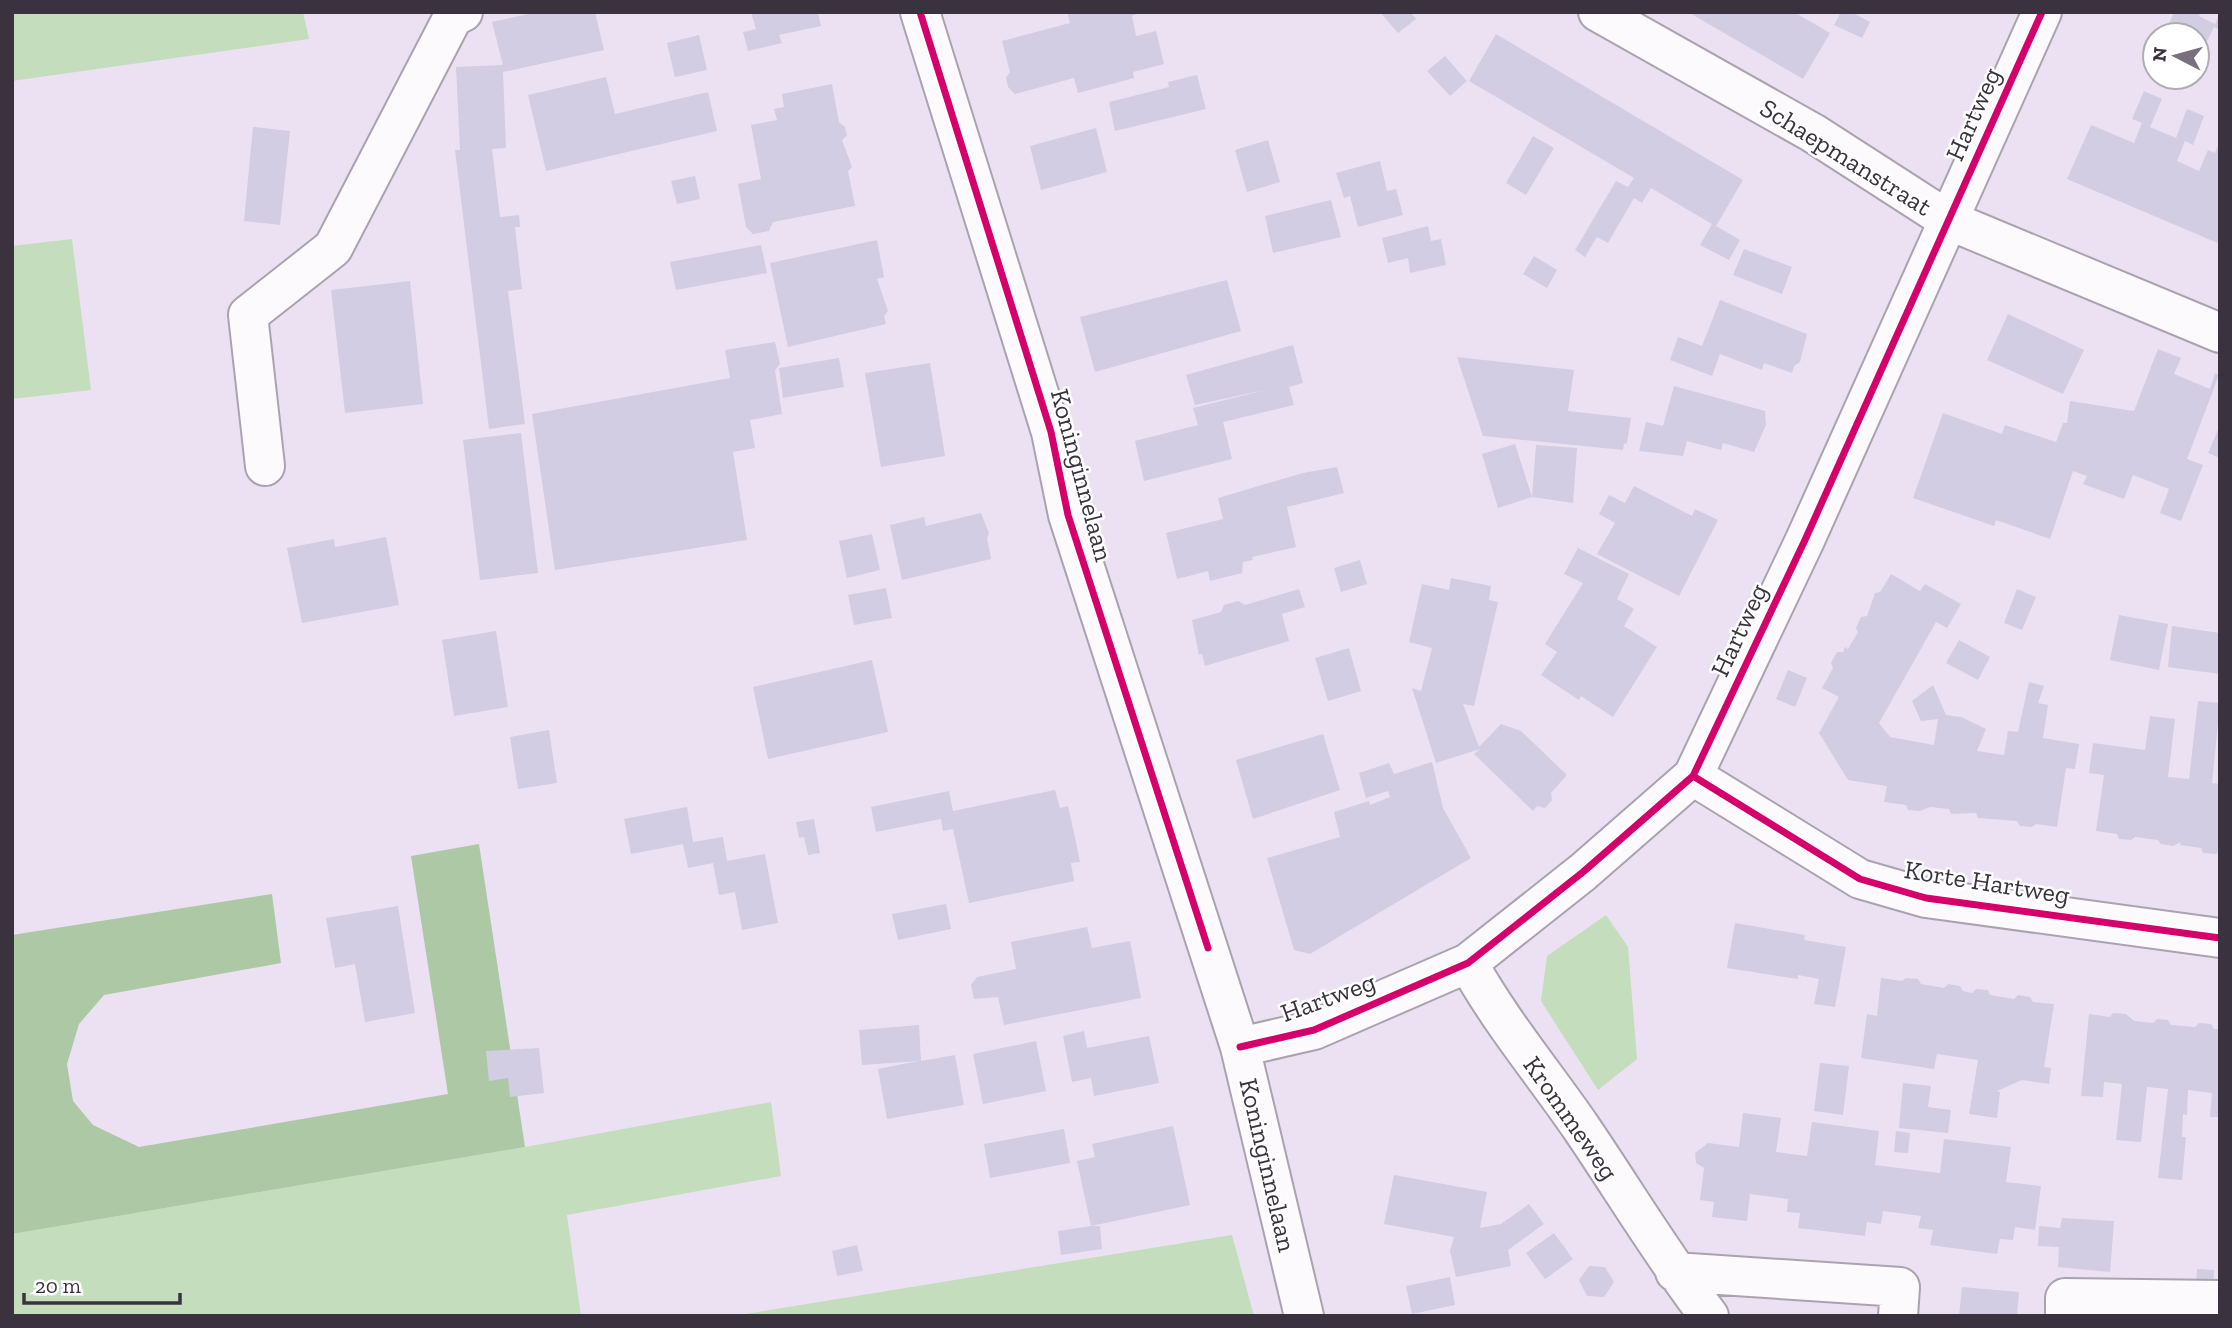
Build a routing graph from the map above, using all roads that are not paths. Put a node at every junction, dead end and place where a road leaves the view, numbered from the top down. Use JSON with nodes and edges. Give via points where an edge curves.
{"nodes":[{"id":1,"x":463,"y":12,"type":"edge"},
{"id":2,"x":920,"y":12,"type":"edge"},
{"id":3,"x":1598,"y":12,"type":"edge"},
{"id":4,"x":2042,"y":12,"type":"edge"},
{"id":5,"x":1948,"y":220,"type":"junction"},
{"id":6,"x":2220,"y":332,"type":"edge"},
{"id":7,"x":265,"y":466,"type":"dead end"},
{"id":8,"x":1693,"y":776,"type":"junction"},
{"id":9,"x":2220,"y":938,"type":"edge"},
{"id":10,"x":1468,"y":963,"type":"junction"},
{"id":11,"x":1240,"y":1047,"type":"junction"},
{"id":12,"x":1675,"y":1272,"type":"junction"},
{"id":13,"x":2220,"y":1300,"type":"edge"},
{"id":14,"x":1304,"y":1316,"type":"edge"},
{"id":15,"x":1709,"y":1316,"type":"edge"},
{"id":16,"x":1898,"y":1316,"type":"edge"},
{"id":17,"x":2065,"y":1316,"type":"edge"}],
"edges":[{"from":1,"to":7,"type":"street","via":[[453,18],[333,248],[248,314]]},
{"from":2,"to":11,"type":"street","name":"Koninginnelaan","via":[[1051,432],[1068,515]]},
{"from":3,"to":5,"type":"street","name":"Schaepmanstraat","via":[[1812,133]]},
{"from":4,"to":5,"type":"street","name":"Hartweg"},
{"from":5,"to":6,"type":"street","name":"Schaepmanstraat"},
{"from":5,"to":8,"type":"street","name":"Hartweg"},
{"from":8,"to":9,"type":"street","name":"Korte Hartweg","via":[[1860,878],[1926,898]]},
{"from":8,"to":10,"type":"street","name":"Hartweg","via":[[1583,872]]},
{"from":10,"to":11,"type":"street","name":"Hartweg","via":[[1314,1030]]},
{"from":10,"to":12,"type":"street","name":"Krommeweg","via":[[1491,1005],[1579,1125]]},
{"from":11,"to":14,"type":"street","name":"Koninginnelaan"},
{"from":12,"to":15,"type":"street","name":"Krommeweg"},
{"from":12,"to":16,"type":"street","via":[[1900,1287]]},
{"from":13,"to":17,"type":"street","via":[[2065,1298]]}]}
